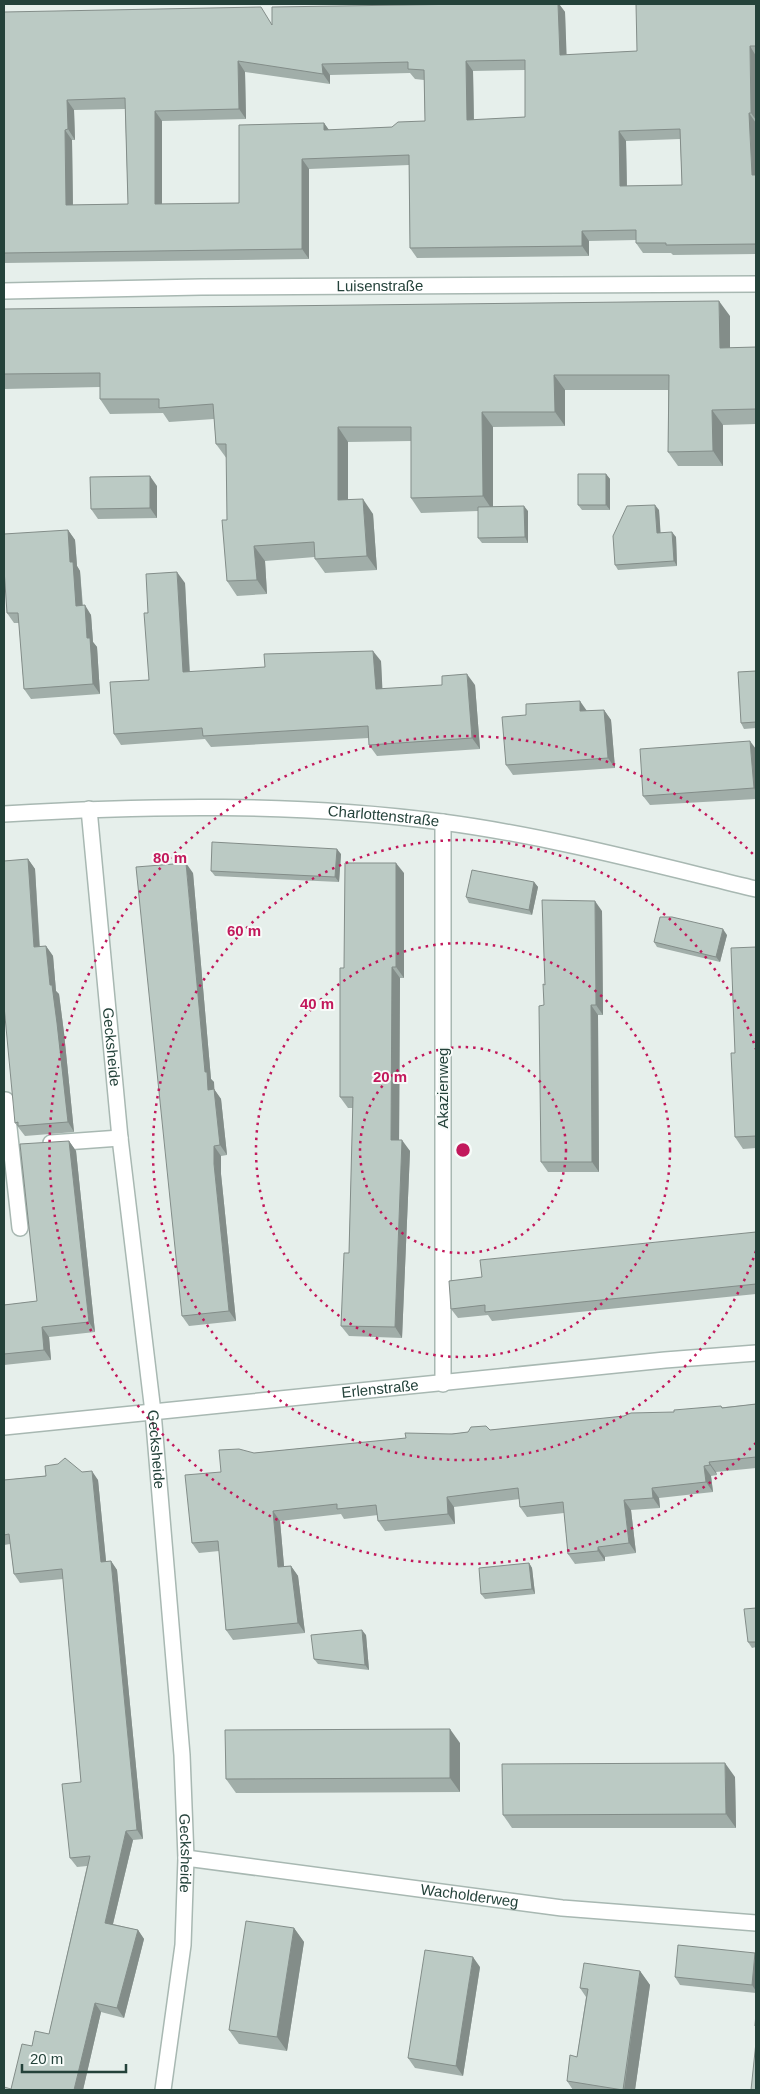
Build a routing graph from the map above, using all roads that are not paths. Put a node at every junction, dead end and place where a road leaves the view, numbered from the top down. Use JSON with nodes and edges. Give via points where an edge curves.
{"nodes":[{"id":1,"x":756,"y":284,"type":"edge"},
{"id":2,"x":4,"y":291,"type":"edge"},
{"id":3,"x":89,"y":809,"type":"junction"},
{"id":4,"x":4,"y":814,"type":"edge"},
{"id":5,"x":443,"y":822,"type":"junction"},
{"id":6,"x":756,"y":889,"type":"edge"},
{"id":7,"x":6,"y":1100,"type":"dead end"},
{"id":8,"x":120,"y":1138,"type":"junction"},
{"id":9,"x":22,"y":1146,"type":"junction"},
{"id":10,"x":20,"y":1228,"type":"dead end"},
{"id":11,"x":756,"y":1353,"type":"edge"},
{"id":12,"x":443,"y":1384,"type":"junction"},
{"id":13,"x":153,"y":1412,"type":"junction"},
{"id":14,"x":4,"y":1427,"type":"edge"},
{"id":15,"x":186,"y":1858,"type":"junction"},
{"id":16,"x":756,"y":1923,"type":"edge"},
{"id":17,"x":163,"y":2090,"type":"edge"}],
"edges":[{"from":1,"to":2,"type":"street","name":"Luisenstraße","via":[[210,286]]},
{"from":3,"to":4,"type":"street","name":"Charlottenstraße"},
{"from":3,"to":5,"type":"street","name":"Charlottenstraße","via":[[278,809],[355,812]]},
{"from":3,"to":8,"type":"street","name":"Gecksheide"},
{"from":5,"to":6,"type":"street","name":"Charlottenstraße","via":[[536,838]]},
{"from":5,"to":12,"type":"street","name":"Akazienweg"},
{"from":7,"to":9,"type":"street"},
{"from":8,"to":9,"type":"street"},
{"from":8,"to":13,"type":"street","name":"Gecksheide"},
{"from":9,"to":10,"type":"street"},
{"from":11,"to":12,"type":"street","name":"Erlenstraße"},
{"from":12,"to":13,"type":"street","name":"Erlenstraße"},
{"from":13,"to":14,"type":"street","name":"Erlenstraße"},
{"from":13,"to":15,"type":"street","name":"Gecksheide","via":[[182,1755]]},
{"from":15,"to":16,"type":"street","name":"Wacholderweg","via":[[562,1908]]},
{"from":15,"to":17,"type":"street","name":"Gecksheide","via":[[183,1945]]}]}
